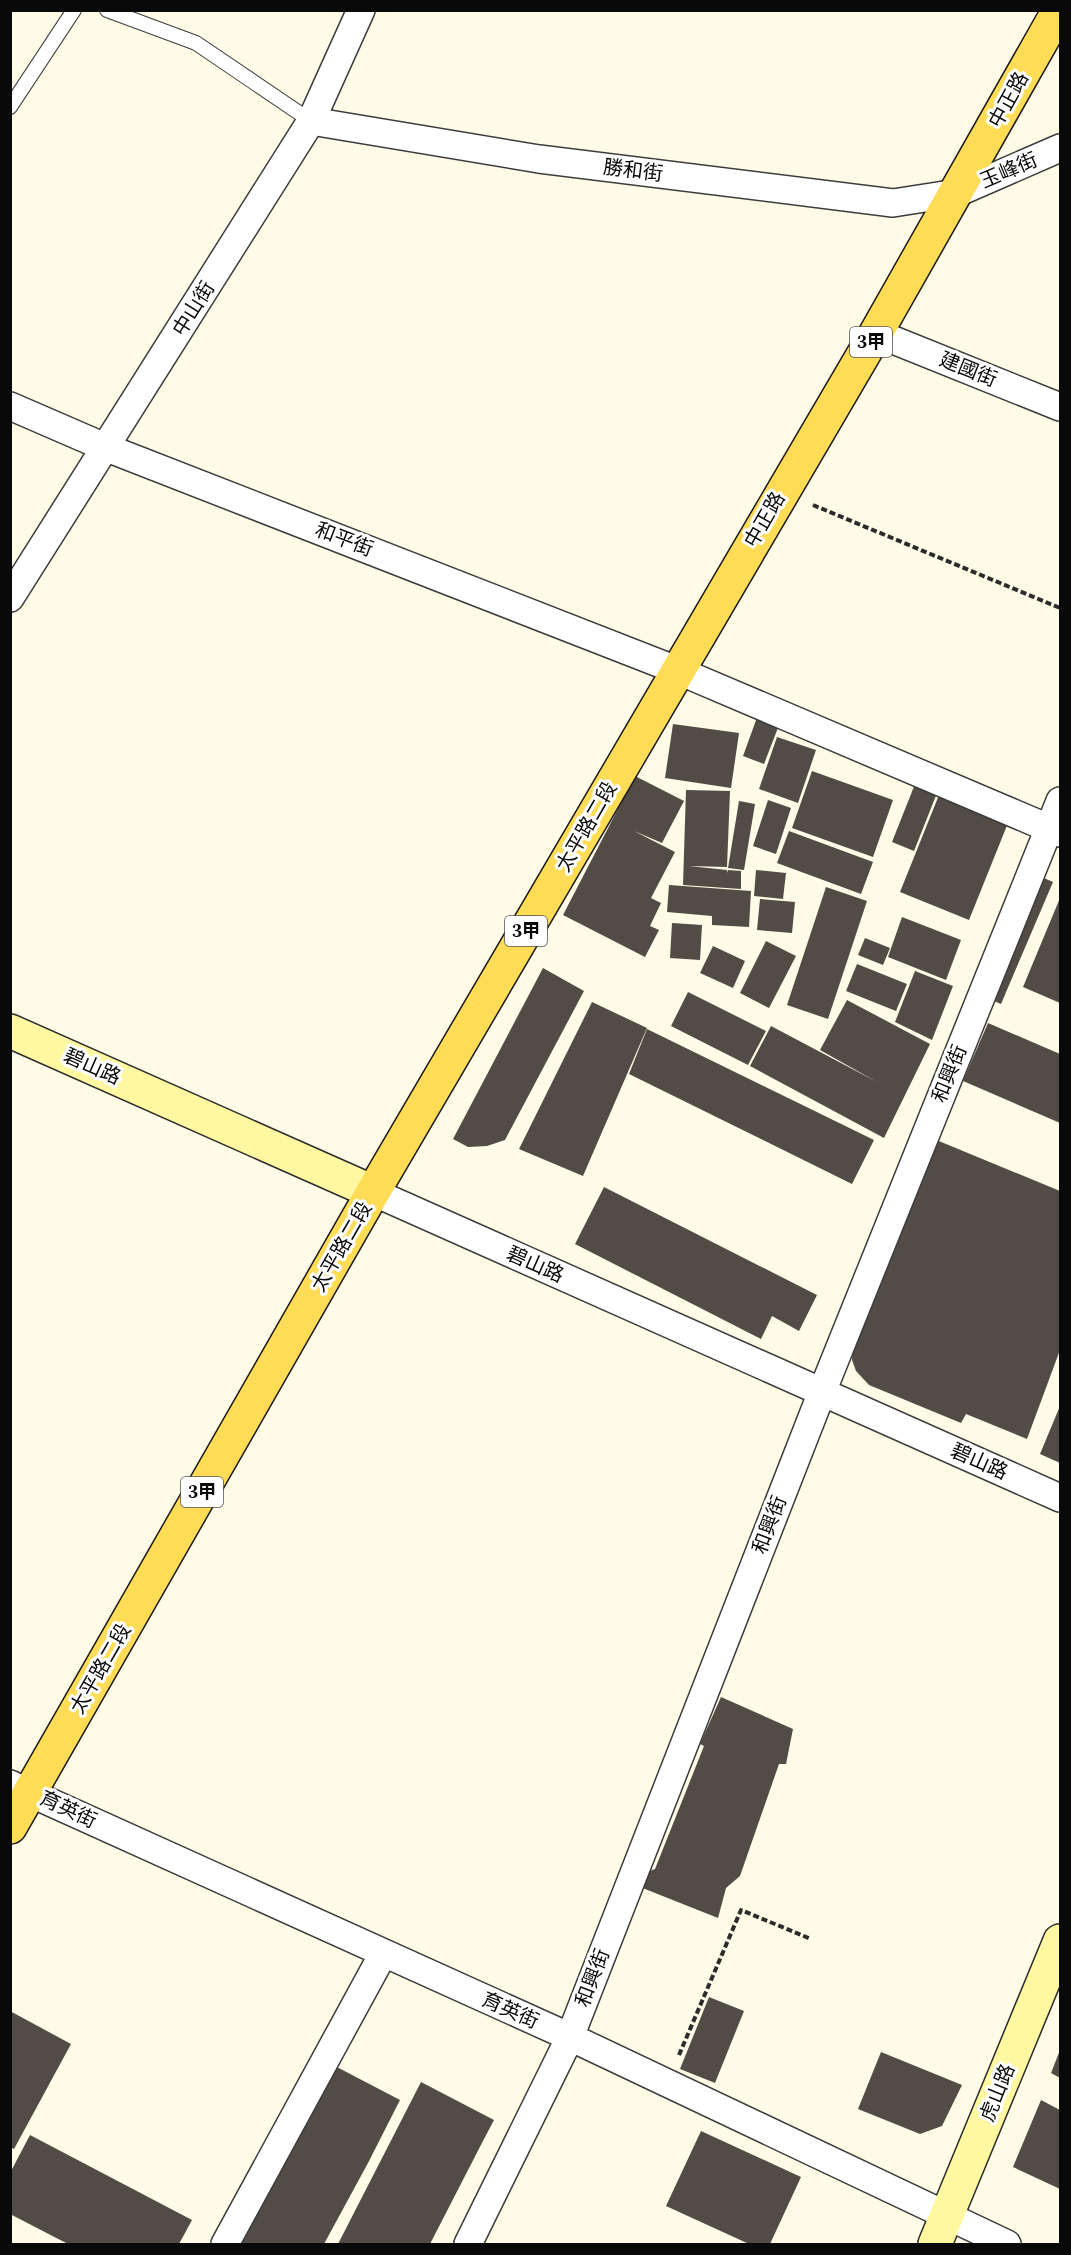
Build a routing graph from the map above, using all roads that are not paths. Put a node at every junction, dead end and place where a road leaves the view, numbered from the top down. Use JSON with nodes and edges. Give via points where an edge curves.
{"nodes":[{"id":1,"x":74,"y":10,"type":"edge"},
{"id":2,"x":107,"y":10,"type":"edge"},
{"id":3,"x":361,"y":10,"type":"edge"},
{"id":4,"x":1059,"y":10,"type":"edge"},
{"id":5,"x":10,"y":107,"type":"edge"},
{"id":6,"x":311,"y":121,"type":"junction"},
{"id":7,"x":1060,"y":148,"type":"edge"},
{"id":8,"x":957,"y":193,"type":"junction"},
{"id":9,"x":876,"y":333,"type":"junction"},
{"id":10,"x":10,"y":406,"type":"edge"},
{"id":11,"x":1060,"y":407,"type":"edge"},
{"id":12,"x":106,"y":448,"type":"junction"},
{"id":13,"x":10,"y":598,"type":"edge"},
{"id":14,"x":679,"y":671,"type":"junction"},
{"id":15,"x":1060,"y":801,"type":"edge"},
{"id":16,"x":1055,"y":831,"type":"edge"},
{"id":17,"x":10,"y":1031,"type":"edge"},
{"id":18,"x":373,"y":1192,"type":"junction"},
{"id":19,"x":822,"y":1392,"type":"junction"},
{"id":20,"x":1060,"y":1498,"type":"edge"},
{"id":21,"x":20,"y":1788,"type":"edge"},
{"id":22,"x":10,"y":1827,"type":"edge"},
{"id":23,"x":1060,"y":1941,"type":"edge"},
{"id":24,"x":383,"y":1954,"type":"junction"},
{"id":25,"x":570,"y":2037,"type":"junction"},
{"id":26,"x":941,"y":2230,"type":"edge"},
{"id":27,"x":474,"y":2243,"type":"edge"},
{"id":28,"x":225,"y":2244,"type":"edge"},
{"id":29,"x":1007,"y":2244,"type":"edge"}],
"edges":[{"from":1,"to":5,"type":"lane"},
{"from":2,"to":6,"type":"lane","via":[[196,43]]},
{"from":3,"to":6,"type":"street","name":"中山街"},
{"from":4,"to":8,"type":"main road","name":"中正路","number":"3甲"},
{"from":6,"to":8,"type":"street","name":"勝和街","via":[[538,159],[893,203]]},
{"from":6,"to":12,"type":"street","name":"中山街"},
{"from":7,"to":8,"type":"street","name":"玉峰街"},
{"from":8,"to":9,"type":"main road","name":"中正路","number":"3甲"},
{"from":9,"to":11,"type":"street","name":"建國街"},
{"from":9,"to":14,"type":"main road","name":"中正路","number":"3甲"},
{"from":10,"to":12,"type":"street","name":"和平街"},
{"from":12,"to":13,"type":"street","name":"中山街"},
{"from":12,"to":14,"type":"street","name":"和平街"},
{"from":14,"to":16,"type":"street"},
{"from":14,"to":18,"type":"main road","name":"太平路二段","number":"3甲"},
{"from":15,"to":16,"type":"street","name":"和興街"},
{"from":16,"to":19,"type":"street","name":"和興街"},
{"from":17,"to":18,"type":"main road","name":"碧山路"},
{"from":18,"to":19,"type":"street","name":"碧山路"},
{"from":18,"to":21,"type":"main road","name":"太平路二段","number":"3甲"},
{"from":19,"to":20,"type":"street","name":"碧山路"},
{"from":19,"to":25,"type":"street","name":"和興街"},
{"from":21,"to":22,"type":"main road","name":"太平路二段","number":"3甲"},
{"from":21,"to":24,"type":"street","name":"育英街"},
{"from":23,"to":26,"type":"main road","name":"虎山路"},
{"from":24,"to":25,"type":"street","name":"育英街"},
{"from":24,"to":28,"type":"street"},
{"from":25,"to":26,"type":"street","name":"育英街","via":[[667,2083]]},
{"from":25,"to":27,"type":"street","name":"和興街"},
{"from":26,"to":29,"type":"street","name":"育英街"}]}
